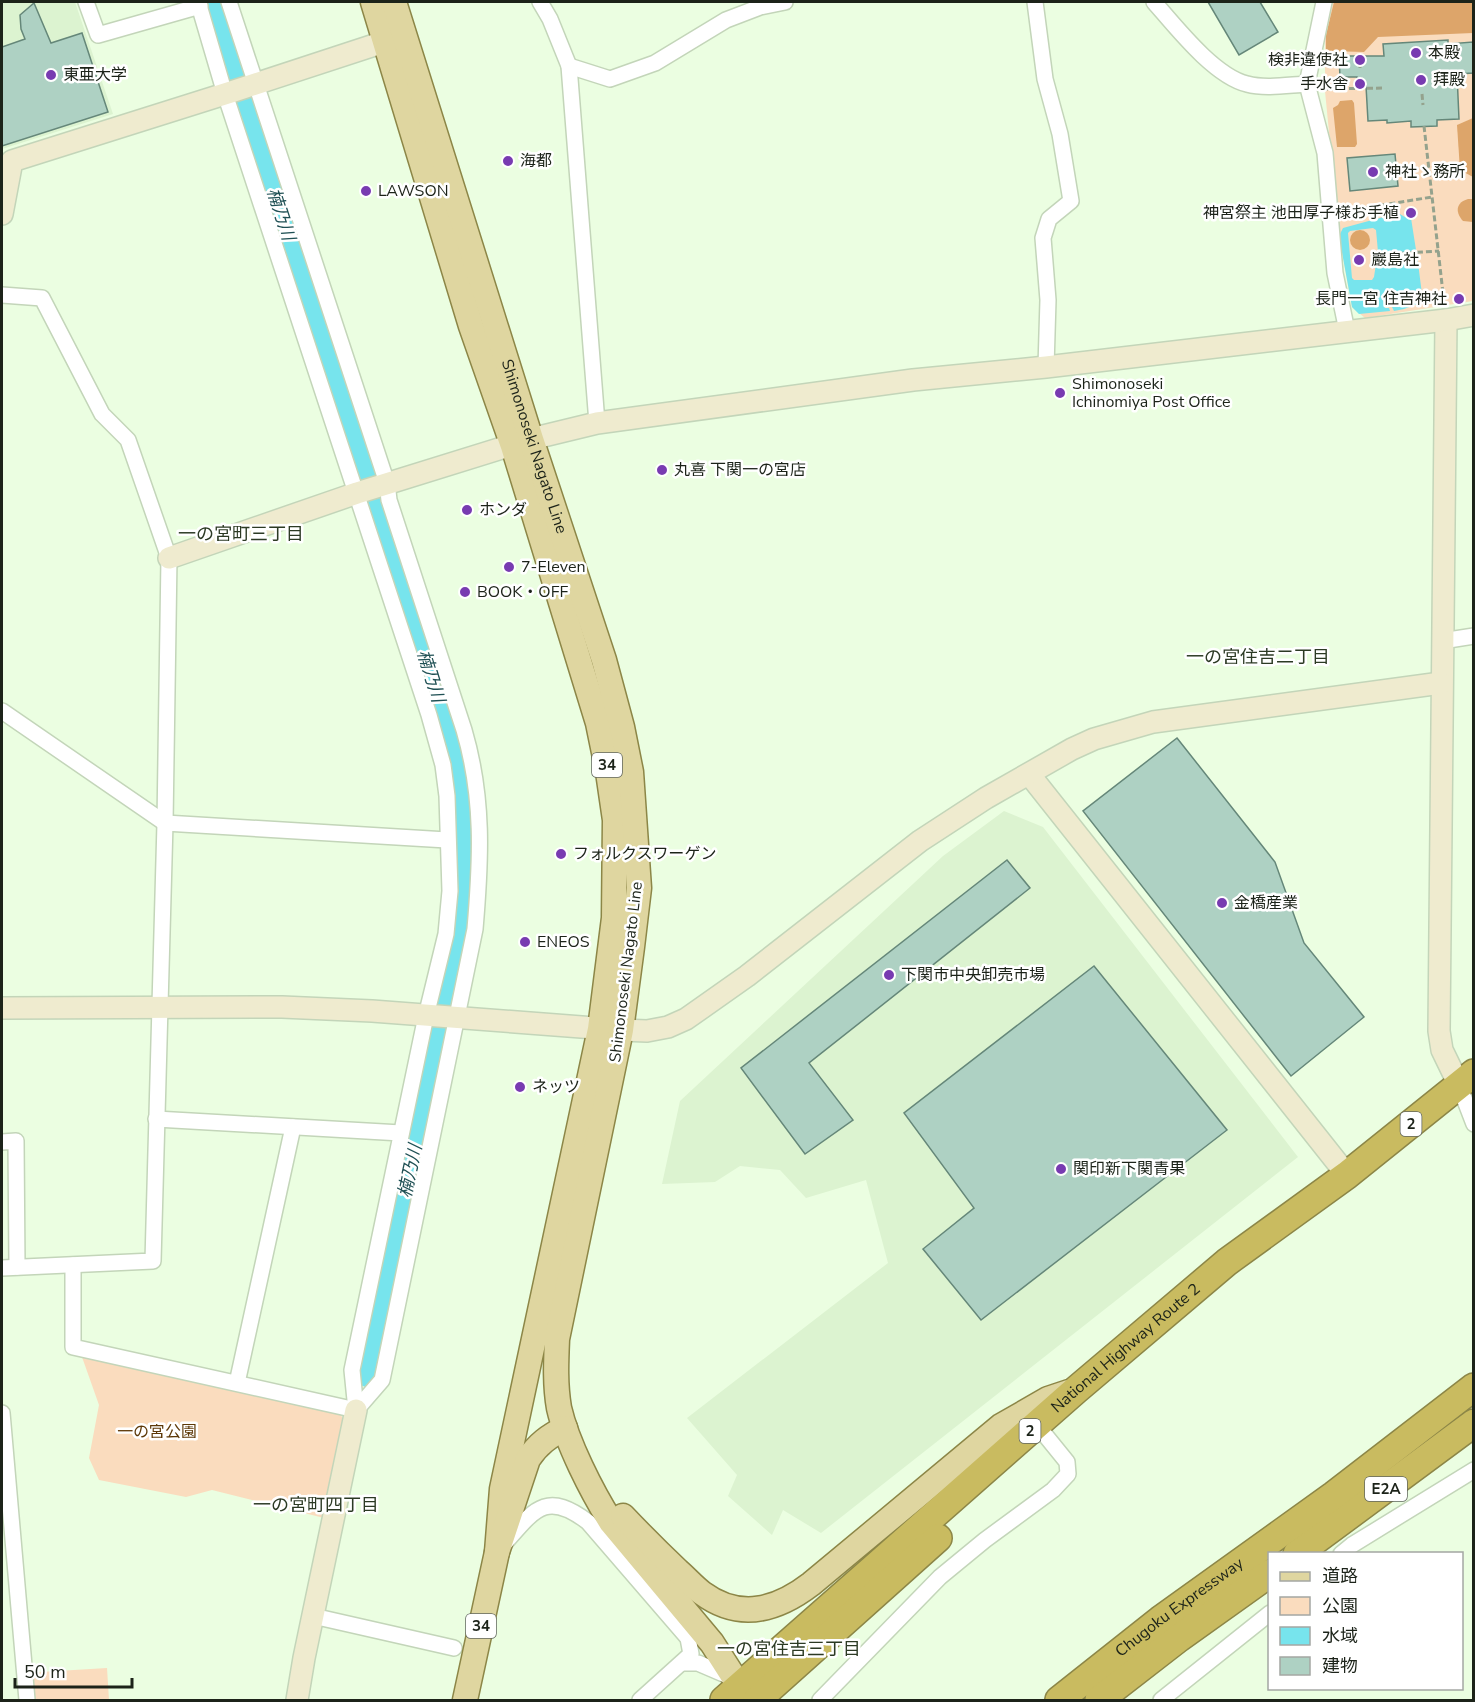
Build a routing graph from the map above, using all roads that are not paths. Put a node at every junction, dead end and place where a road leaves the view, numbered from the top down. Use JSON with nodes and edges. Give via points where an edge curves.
{"nodes":[{"id":1,"x":86,"y":2,"type":"edge"},
{"id":2,"x":230,"y":2,"type":"edge"},
{"id":3,"x":373,"y":2,"type":"edge"},
{"id":4,"x":394,"y":2,"type":"edge"},
{"id":5,"x":540,"y":2,"type":"edge"},
{"id":6,"x":784,"y":2,"type":"edge"},
{"id":7,"x":1035,"y":2,"type":"edge"},
{"id":8,"x":1154,"y":2,"type":"edge"},
{"id":9,"x":1324,"y":2,"type":"edge"},
{"id":10,"x":199,"y":4,"type":"edge"},
{"id":11,"x":395,"y":38,"type":"junction"},
{"id":12,"x":569,"y":66,"type":"junction"},
{"id":13,"x":254,"y":84,"type":"junction"},
{"id":14,"x":1307,"y":84,"type":"junction"},
{"id":15,"x":228,"y":93,"type":"junction"},
{"id":16,"x":7,"y":162,"type":"edge"},
{"id":17,"x":2,"y":214,"type":"edge"},
{"id":18,"x":2,"y":295,"type":"edge"},
{"id":19,"x":1445,"y":314,"type":"junction"},
{"id":20,"x":1473,"y":315,"type":"edge"},
{"id":21,"x":1347,"y":331,"type":"junction"},
{"id":22,"x":1046,"y":367,"type":"junction"},
{"id":23,"x":597,"y":423,"type":"junction"},
{"id":24,"x":522,"y":442,"type":"junction"},
{"id":25,"x":385,"y":484,"type":"junction"},
{"id":26,"x":359,"y":492,"type":"junction"},
{"id":27,"x":169,"y":558,"type":"junction"},
{"id":28,"x":1473,"y":636,"type":"edge"},
{"id":29,"x":1442,"y":641,"type":"junction"},
{"id":30,"x":1441,"y":683,"type":"junction"},
{"id":31,"x":2,"y":711,"type":"edge"},
{"id":32,"x":1029,"y":774,"type":"junction"},
{"id":33,"x":165,"y":823,"type":"junction"},
{"id":34,"x":447,"y":840,"type":"junction"},
{"id":35,"x":159,"y":1007,"type":"junction"},
{"id":36,"x":2,"y":1008,"type":"edge"},
{"id":37,"x":429,"y":1016,"type":"junction"},
{"id":38,"x":455,"y":1018,"type":"junction"},
{"id":39,"x":610,"y":1030,"type":"junction"},
{"id":40,"x":1466,"y":1079,"type":"edge"},
{"id":41,"x":156,"y":1119,"type":"junction"},
{"id":42,"x":1473,"y":1124,"type":"edge"},
{"id":43,"x":293,"y":1127,"type":"junction"},
{"id":44,"x":401,"y":1133,"type":"junction"},
{"id":45,"x":2,"y":1142,"type":"edge"},
{"id":46,"x":1347,"y":1174,"type":"junction"},
{"id":47,"x":73,"y":1265,"type":"junction"},
{"id":48,"x":17,"y":1267,"type":"junction"},
{"id":49,"x":2,"y":1268,"type":"edge"},
{"id":50,"x":237,"y":1383,"type":"junction"},
{"id":51,"x":1473,"y":1387,"type":"edge"},
{"id":52,"x":1076,"y":1390,"type":"junction"},
{"id":53,"x":357,"y":1410,"type":"junction"},
{"id":54,"x":2,"y":1413,"type":"edge"},
{"id":55,"x":1473,"y":1423,"type":"edge"},
{"id":56,"x":1043,"y":1432,"type":"junction"},
{"id":57,"x":568,"y":1436,"type":"junction"},
{"id":58,"x":2,"y":1448,"type":"edge"},
{"id":59,"x":1473,"y":1470,"type":"edge"},
{"id":60,"x":498,"y":1552,"type":"junction"},
{"id":61,"x":1300,"y":1552,"type":"edge"},
{"id":62,"x":1343,"y":1552,"type":"edge"},
{"id":63,"x":1268,"y":1574,"type":"edge"},
{"id":64,"x":1268,"y":1614,"type":"edge"},
{"id":65,"x":313,"y":1616,"type":"junction"},
{"id":66,"x":454,"y":1648,"type":"dead end"},
{"id":67,"x":682,"y":1663,"type":"junction"},
{"id":68,"x":729,"y":1690,"type":"edge"},
{"id":69,"x":27,"y":1701,"type":"edge"},
{"id":70,"x":297,"y":1701,"type":"edge"},
{"id":71,"x":465,"y":1701,"type":"edge"},
{"id":72,"x":640,"y":1701,"type":"edge"},
{"id":73,"x":758,"y":1701,"type":"edge"},
{"id":74,"x":820,"y":1701,"type":"edge"},
{"id":75,"x":1059,"y":1701,"type":"edge"},
{"id":76,"x":1100,"y":1701,"type":"edge"},
{"id":77,"x":1161,"y":1701,"type":"edge"}],
"edges":[{"from":1,"to":10,"type":"street","via":[[98,35]]},
{"from":2,"to":13,"type":"street"},
{"from":3,"to":11,"type":"main road","name":"Shimonoseki Nagato Line","number":"34"},
{"from":4,"to":11,"type":"main road","name":"Shimonoseki Nagato Line","number":"34"},
{"from":5,"to":12,"type":"street"},
{"from":6,"to":12,"type":"street","via":[[726,20],[654,63],[610,79]]},
{"from":7,"to":22,"type":"street","via":[[1045,79],[1060,134],[1071,201],[1049,219],[1043,238],[1048,300]]},
{"from":8,"to":14,"type":"street","via":[[1186,39],[1228,76],[1248,84]]},
{"from":9,"to":14,"type":"street"},
{"from":10,"to":15,"type":"street"},
{"from":11,"to":13,"type":"street"},
{"from":11,"to":24,"type":"main road","name":"Shimonoseki Nagato Line","number":"34"},
{"from":12,"to":23,"type":"street"},
{"from":13,"to":15,"type":"street"},
{"from":13,"to":25,"type":"street"},
{"from":14,"to":21,"type":"street","via":[[1325,153],[1335,273]]},
{"from":15,"to":16,"type":"street"},
{"from":15,"to":26,"type":"street"},
{"from":16,"to":17,"type":"street"},
{"from":18,"to":27,"type":"street","via":[[42,298],[102,414],[128,440]]},
{"from":19,"to":20,"type":"street"},
{"from":19,"to":21,"type":"street"},
{"from":19,"to":29,"type":"street"},
{"from":21,"to":22,"type":"street"},
{"from":22,"to":23,"type":"street","via":[[913,380]]},
{"from":23,"to":24,"type":"street"},
{"from":24,"to":25,"type":"street"},
{"from":24,"to":39,"type":"main road","name":"Shimonoseki Nagato Line","number":"34","via":[[604,660],[631,772],[639,888]]},
{"from":25,"to":26,"type":"street"},
{"from":25,"to":38,"type":"street","via":[[468,745],[481,822],[476,929]]},
{"from":26,"to":27,"type":"street"},
{"from":26,"to":34,"type":"street","via":[[443,765]]},
{"from":27,"to":33,"type":"street"},
{"from":28,"to":29,"type":"street"},
{"from":29,"to":30,"type":"street"},
{"from":30,"to":32,"type":"street","via":[[1153,722],[1094,739]]},
{"from":30,"to":40,"type":"street","via":[[1438,1031],[1442,1050]]},
{"from":31,"to":33,"type":"street"},
{"from":32,"to":39,"type":"street","via":[[920,841],[686,1019],[647,1031]]},
{"from":32,"to":46,"type":"street"},
{"from":33,"to":34,"type":"street"},
{"from":33,"to":35,"type":"street"},
{"from":34,"to":37,"type":"street","via":[[450,891],[446,934]]},
{"from":35,"to":36,"type":"street"},
{"from":35,"to":37,"type":"street","via":[[282,1007]]},
{"from":35,"to":41,"type":"street"},
{"from":37,"to":38,"type":"street"},
{"from":37,"to":44,"type":"street"},
{"from":38,"to":39,"type":"street"},
{"from":38,"to":53,"type":"street","via":[[382,1380]]},
{"from":39,"to":57,"type":"main road","name":"Shimonoseki Nagato Line","number":"34","via":[[556,1339],[557,1392]]},
{"from":39,"to":60,"type":"main road","name":"Shimonoseki Nagato Line","number":"34","via":[[502,1489]]},
{"from":40,"to":42,"type":"street"},
{"from":40,"to":46,"type":"highway","name":"National Highway Route 2","number":"2"},
{"from":41,"to":43,"type":"street"},
{"from":41,"to":47,"type":"street","via":[[153,1261]]},
{"from":43,"to":44,"type":"street"},
{"from":43,"to":50,"type":"street"},
{"from":44,"to":53,"type":"street","via":[[352,1370]]},
{"from":45,"to":48,"type":"street","via":[[16,1141]]},
{"from":46,"to":52,"type":"highway","name":"National Highway Route 2","number":"2","via":[[1227,1262]]},
{"from":46,"to":56,"type":"highway","name":"National Highway Route 2","number":"2"},
{"from":47,"to":48,"type":"street"},
{"from":47,"to":50,"type":"street","via":[[73,1347]]},
{"from":48,"to":49,"type":"street"},
{"from":50,"to":53,"type":"street"},
{"from":51,"to":75,"type":"highway","name":"Chugoku Expressway","number":"E2A","via":[[1334,1495],[1160,1620]]},
{"from":52,"to":56,"type":"highway","name":"National Highway Route 2","number":"2"},
{"from":52,"to":57,"type":"main road","via":[[1048,1399],[1000,1426],[795,1596],[753,1610],[739,1610],[702,1593],[616,1509]]},
{"from":53,"to":65,"type":"street"},
{"from":54,"to":58,"type":"street"},
{"from":55,"to":61,"type":"highway","number":"E2A"},
{"from":56,"to":68,"type":"highway","name":"National Highway Route 2","number":"2"},
{"from":56,"to":73,"type":"highway","name":"National Highway Route 2","number":"2"},
{"from":56,"to":74,"type":"street","via":[[1067,1462],[1068,1474],[1053,1490],[940,1577]]},
{"from":57,"to":60,"type":"main road","name":"Shimonoseki Nagato Line","number":"34","via":[[549,1437],[536,1446],[528,1459]]},
{"from":57,"to":68,"type":"main road","via":[[611,1522],[712,1643]]},
{"from":58,"to":69,"type":"street"},
{"from":59,"to":62,"type":"street"},
{"from":60,"to":67,"type":"street","via":[[531,1513],[549,1506],[572,1510],[588,1522],[688,1638],[691,1654]]},
{"from":60,"to":71,"type":"main road","name":"Shimonoseki Nagato Line","number":"34"},
{"from":63,"to":76,"type":"highway","name":"Chugoku Expressway"},
{"from":64,"to":77,"type":"street"},
{"from":65,"to":66,"type":"street"},
{"from":65,"to":70,"type":"street"},
{"from":67,"to":68,"type":"street","via":[[698,1663]]},
{"from":67,"to":72,"type":"street"}]}
